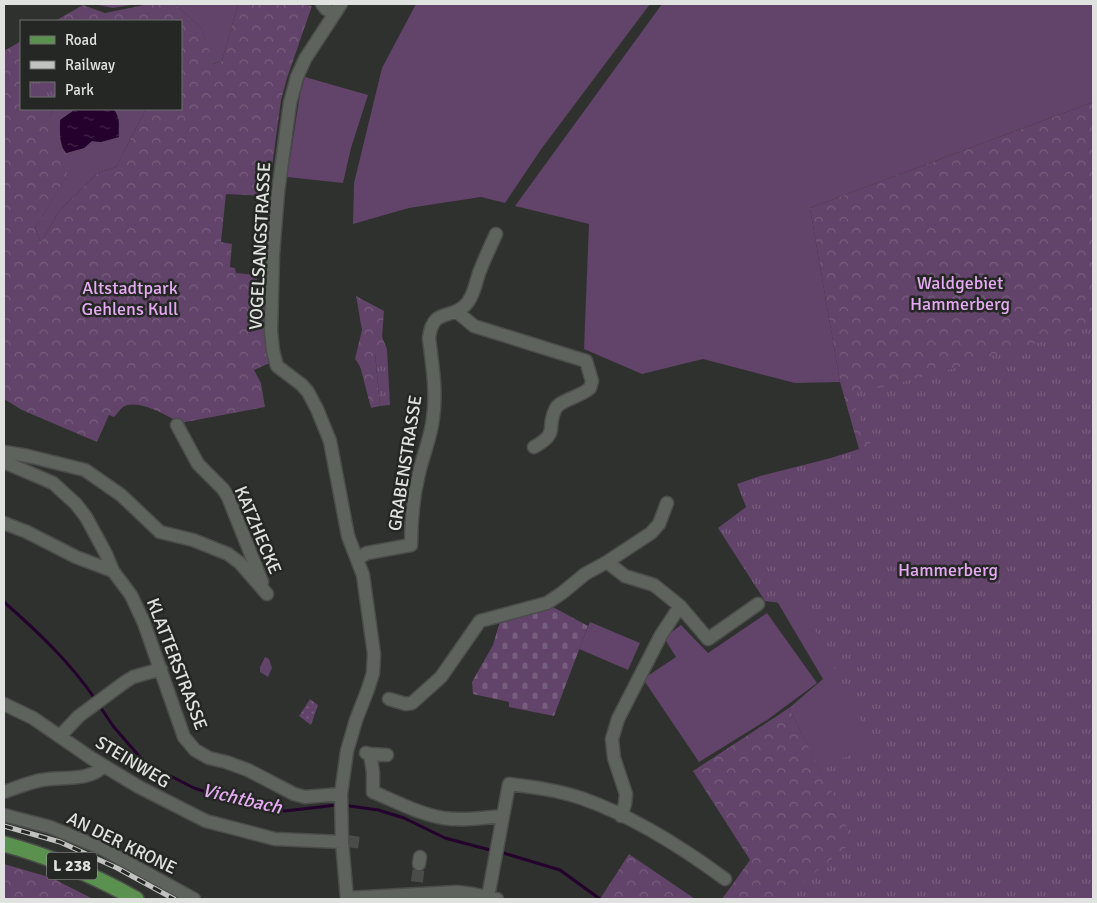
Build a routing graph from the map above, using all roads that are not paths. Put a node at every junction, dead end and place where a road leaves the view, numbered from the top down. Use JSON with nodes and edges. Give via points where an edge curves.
{"nodes":[{"id":1,"x":322,"y":4,"type":"edge"},
{"id":2,"x":337,"y":9,"type":"edge"},
{"id":3,"x":496,"y":234,"type":"dead end"},
{"id":4,"x":457,"y":312,"type":"junction"},
{"id":5,"x":177,"y":426,"type":"dead end"},
{"id":6,"x":534,"y":447,"type":"dead end"},
{"id":7,"x":4,"y":452,"type":"edge"},
{"id":8,"x":4,"y":462,"type":"edge"},
{"id":9,"x":667,"y":502,"type":"dead end"},
{"id":10,"x":4,"y":523,"type":"edge"},
{"id":11,"x":356,"y":558,"type":"junction"},
{"id":12,"x":607,"y":562,"type":"junction"},
{"id":13,"x":113,"y":571,"type":"junction"},
{"id":14,"x":758,"y":604,"type":"dead end"},
{"id":15,"x":680,"y":606,"type":"junction"},
{"id":16,"x":161,"y":669,"type":"junction"},
{"id":17,"x":389,"y":699,"type":"dead end"},
{"id":18,"x":4,"y":704,"type":"edge"},
{"id":19,"x":60,"y":736,"type":"junction"},
{"id":20,"x":360,"y":752,"type":"junction"},
{"id":21,"x":387,"y":755,"type":"dead end"},
{"id":22,"x":103,"y":766,"type":"junction"},
{"id":23,"x":4,"y":792,"type":"edge"},
{"id":24,"x":341,"y":803,"type":"junction"},
{"id":25,"x":4,"y":815,"type":"edge"},
{"id":26,"x":502,"y":816,"type":"junction"},
{"id":27,"x":621,"y":816,"type":"junction"},
{"id":28,"x":344,"y":841,"type":"junction"},
{"id":29,"x":4,"y":844,"type":"edge"},
{"id":30,"x":725,"y":879,"type":"dead end"},
{"id":31,"x":493,"y":898,"type":"edge"},
{"id":32,"x":136,"y":899,"type":"edge"},
{"id":33,"x":194,"y":899,"type":"edge"},
{"id":34,"x":347,"y":899,"type":"edge"}],
"edges":[{"from":1,"to":2,"type":"street","via":[[326,9]]},
{"from":2,"to":11,"type":"street","name":"VOGELSANGSTRASSE","via":[[305,59],[290,103],[278,192],[271,331],[277,366],[308,392],[330,441],[348,536]]},
{"from":3,"to":4,"type":"street","name":"GRABENSTRASSE","via":[[470,301]]},
{"from":4,"to":6,"type":"street","via":[[474,326],[586,361],[592,381],[590,388],[556,408],[550,434],[546,441]]},
{"from":4,"to":11,"type":"street","name":"GRABENSTRASSE","via":[[439,316],[430,331],[433,417],[418,474],[411,545]]},
{"from":5,"to":7,"type":"street","name":"KATZHECKE","via":[[198,464],[224,489],[266,594],[240,562],[193,540],[160,532],[121,495],[85,470]]},
{"from":8,"to":13,"type":"street","name":"KLATTERSTRASSE","via":[[53,483],[72,499],[86,517]]},
{"from":9,"to":12,"type":"street","via":[[659,524],[651,533]]},
{"from":10,"to":13,"type":"street"},
{"from":11,"to":20,"type":"street","name":"VOGELSANGSTRASSE","via":[[363,575],[374,654],[373,673],[356,720]]},
{"from":12,"to":15,"type":"street","via":[[625,576],[654,585]]},
{"from":12,"to":17,"type":"street","via":[[584,574],[547,603],[480,621],[453,663],[428,690],[412,703]]},
{"from":13,"to":16,"type":"street","name":"KLATTERSTRASSE","via":[[131,595]]},
{"from":14,"to":15,"type":"street","via":[[708,639]]},
{"from":15,"to":27,"type":"street","via":[[661,635],[618,719],[612,739],[614,758],[626,794]]},
{"from":16,"to":19,"type":"street","via":[[134,677],[104,696]]},
{"from":16,"to":24,"type":"street","name":"KLATTERSTRASSE","via":[[184,737],[195,750],[209,758],[248,770],[294,794]]},
{"from":18,"to":19,"type":"street","name":"STEINWEG","via":[[34,718]]},
{"from":19,"to":22,"type":"street","name":"STEINWEG"},
{"from":20,"to":21,"type":"street"},
{"from":20,"to":24,"type":"street"},
{"from":20,"to":26,"type":"street","via":[[373,772],[373,792],[444,818]]},
{"from":22,"to":23,"type":"street","via":[[87,776],[41,780]]},
{"from":22,"to":28,"type":"street","name":"STEINWEG","via":[[156,797],[211,823],[275,839]]},
{"from":24,"to":28,"type":"street"},
{"from":25,"to":33,"type":"street","name":"AN DER KRONE","via":[[50,827],[102,848]]},
{"from":26,"to":27,"type":"street","via":[[509,784],[581,798]]},
{"from":26,"to":31,"type":"street"},
{"from":27,"to":30,"type":"street","via":[[690,854]]},
{"from":28,"to":34,"type":"street"},
{"from":29,"to":32,"type":"main road","number":"L 238","via":[[63,862]]},
{"from":31,"to":34,"type":"street","via":[[416,888]]}]}
